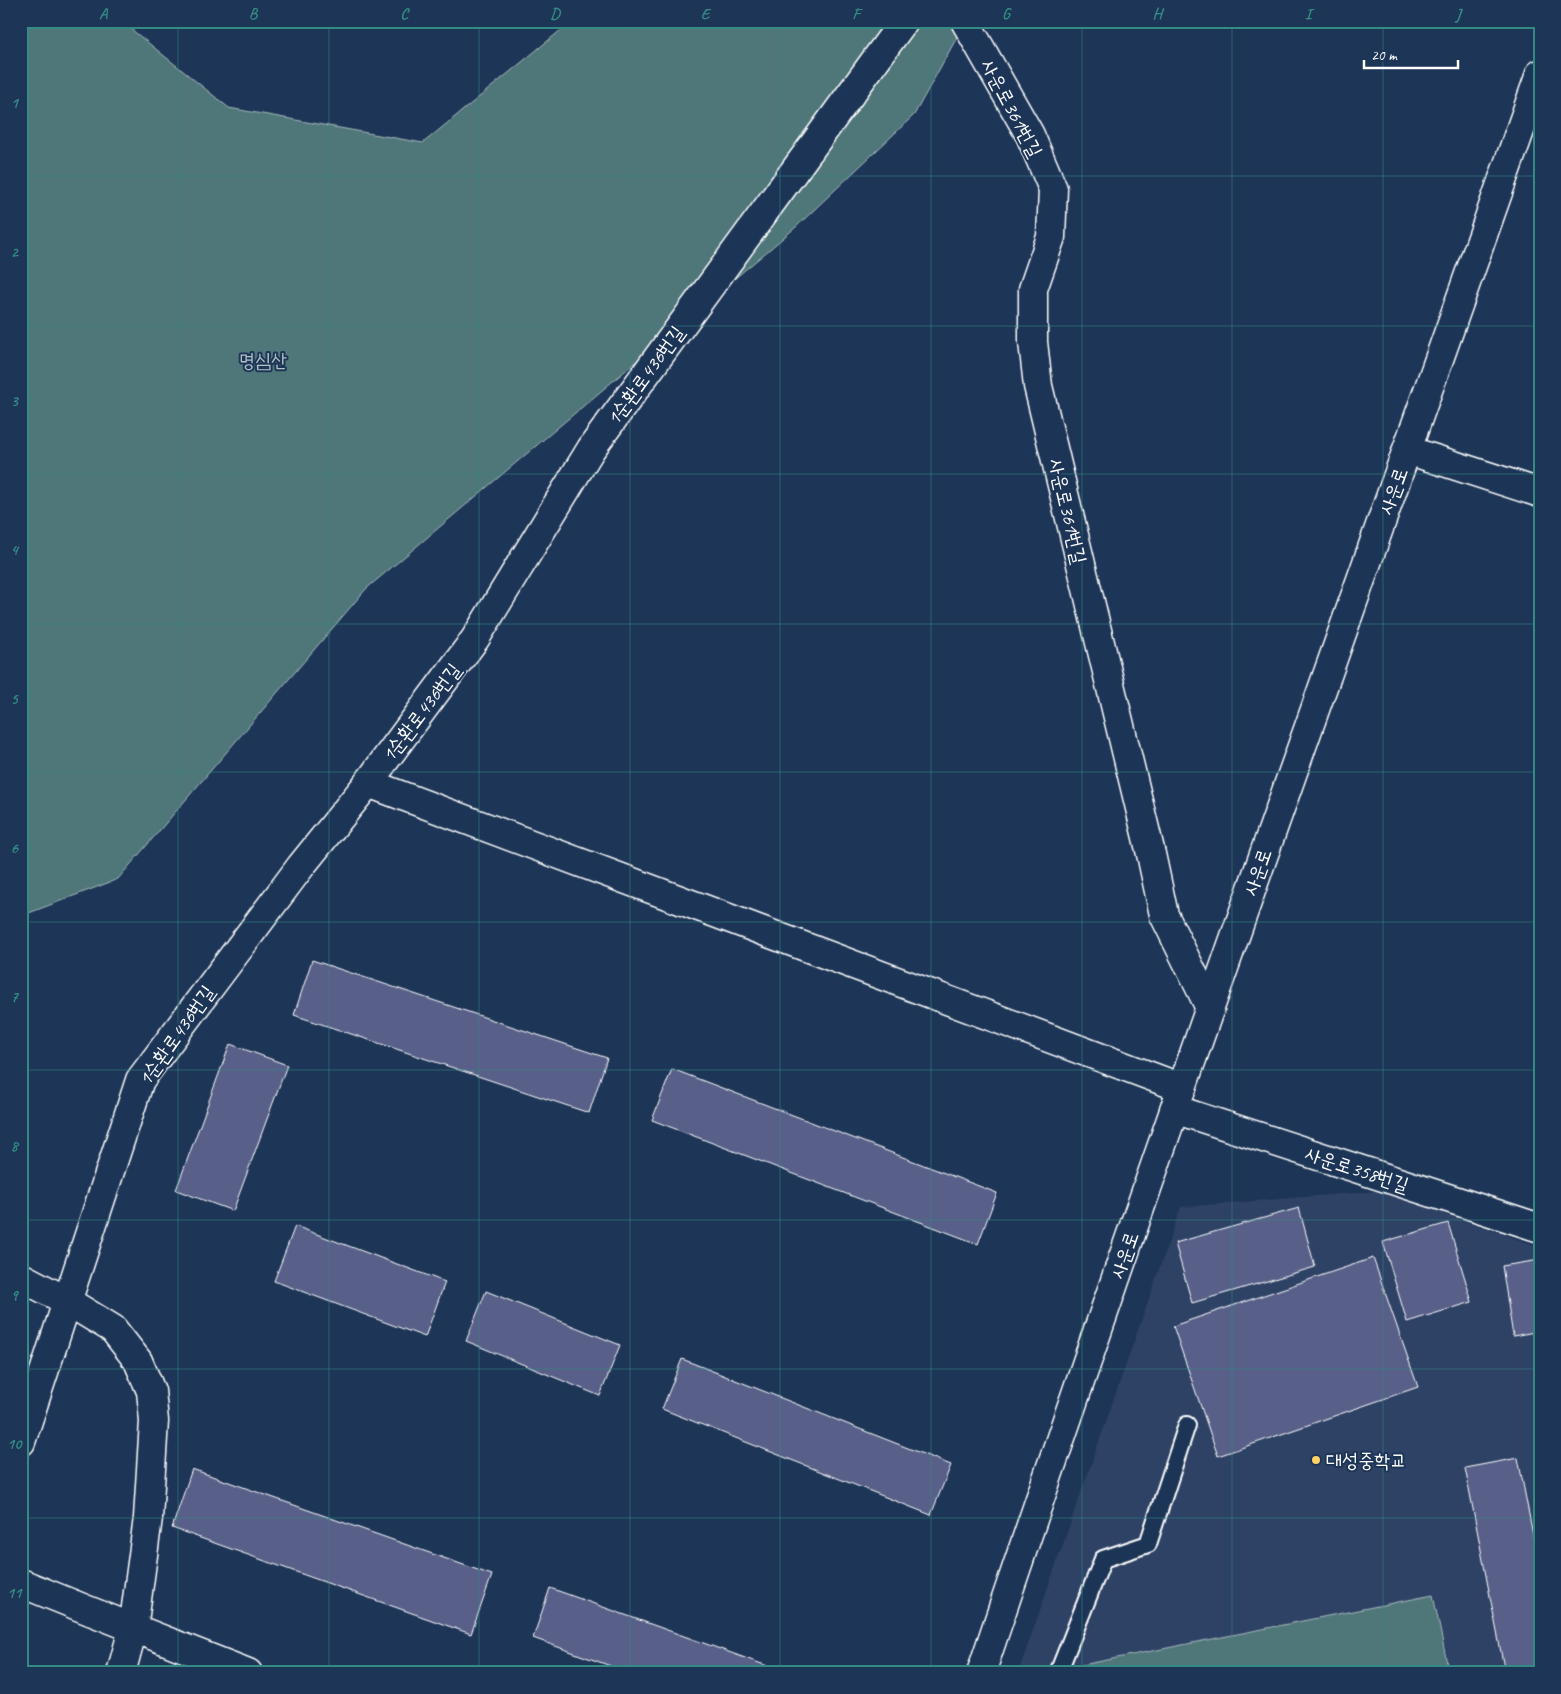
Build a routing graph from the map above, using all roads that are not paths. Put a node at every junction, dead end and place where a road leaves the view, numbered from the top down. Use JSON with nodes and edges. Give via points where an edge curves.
{"nodes":[{"id":1,"x":904,"y":21,"type":"edge"},
{"id":2,"x":965,"y":21,"type":"edge"},
{"id":3,"x":1540,"y":74,"type":"edge"},
{"id":4,"x":1407,"y":450,"type":"junction"},
{"id":5,"x":1540,"y":493,"type":"edge"},
{"id":6,"x":368,"y":783,"type":"junction"},
{"id":7,"x":1210,"y":1008,"type":"junction"},
{"id":8,"x":1178,"y":1098,"type":"junction"},
{"id":9,"x":1540,"y":1228,"type":"edge"},
{"id":10,"x":21,"y":1277,"type":"edge"},
{"id":11,"x":67,"y":1301,"type":"junction"},
{"id":12,"x":1187,"y":1425,"type":"dead end"},
{"id":13,"x":21,"y":1442,"type":"edge"},
{"id":14,"x":21,"y":1583,"type":"edge"},
{"id":15,"x":133,"y":1628,"type":"junction"},
{"id":16,"x":121,"y":1673,"type":"edge"},
{"id":17,"x":248,"y":1673,"type":"edge"},
{"id":18,"x":981,"y":1673,"type":"edge"},
{"id":19,"x":1058,"y":1673,"type":"edge"}],
"edges":[{"from":1,"to":6,"type":"street","name":"1순환로436번길","via":[[591,449],[475,639]]},
{"from":2,"to":7,"type":"street","name":"사운로361번길","via":[[1030,135],[1053,190],[1051,237],[1032,289],[1038,386],[1164,915]]},
{"from":3,"to":4,"type":"street","name":"사운로"},
{"from":4,"to":5,"type":"street"},
{"from":4,"to":7,"type":"street","name":"사운로"},
{"from":6,"to":8,"type":"street","name":"사운로358번길"},
{"from":6,"to":11,"type":"street","name":"1순환로436번길","via":[[301,866],[140,1080]]},
{"from":7,"to":8,"type":"street","name":"사운로"},
{"from":8,"to":9,"type":"street","name":"사운로358번길"},
{"from":8,"to":18,"type":"street","name":"사운로"},
{"from":10,"to":11,"type":"street"},
{"from":11,"to":13,"type":"street","name":"1순환로436번길"},
{"from":11,"to":15,"type":"street","via":[[113,1329],[138,1361],[151,1391],[154,1421],[148,1518]]},
{"from":12,"to":19,"type":"lane","via":[[1148,1544],[1103,1559]]},
{"from":14,"to":15,"type":"street"},
{"from":15,"to":16,"type":"street"},
{"from":15,"to":17,"type":"street"}]}
